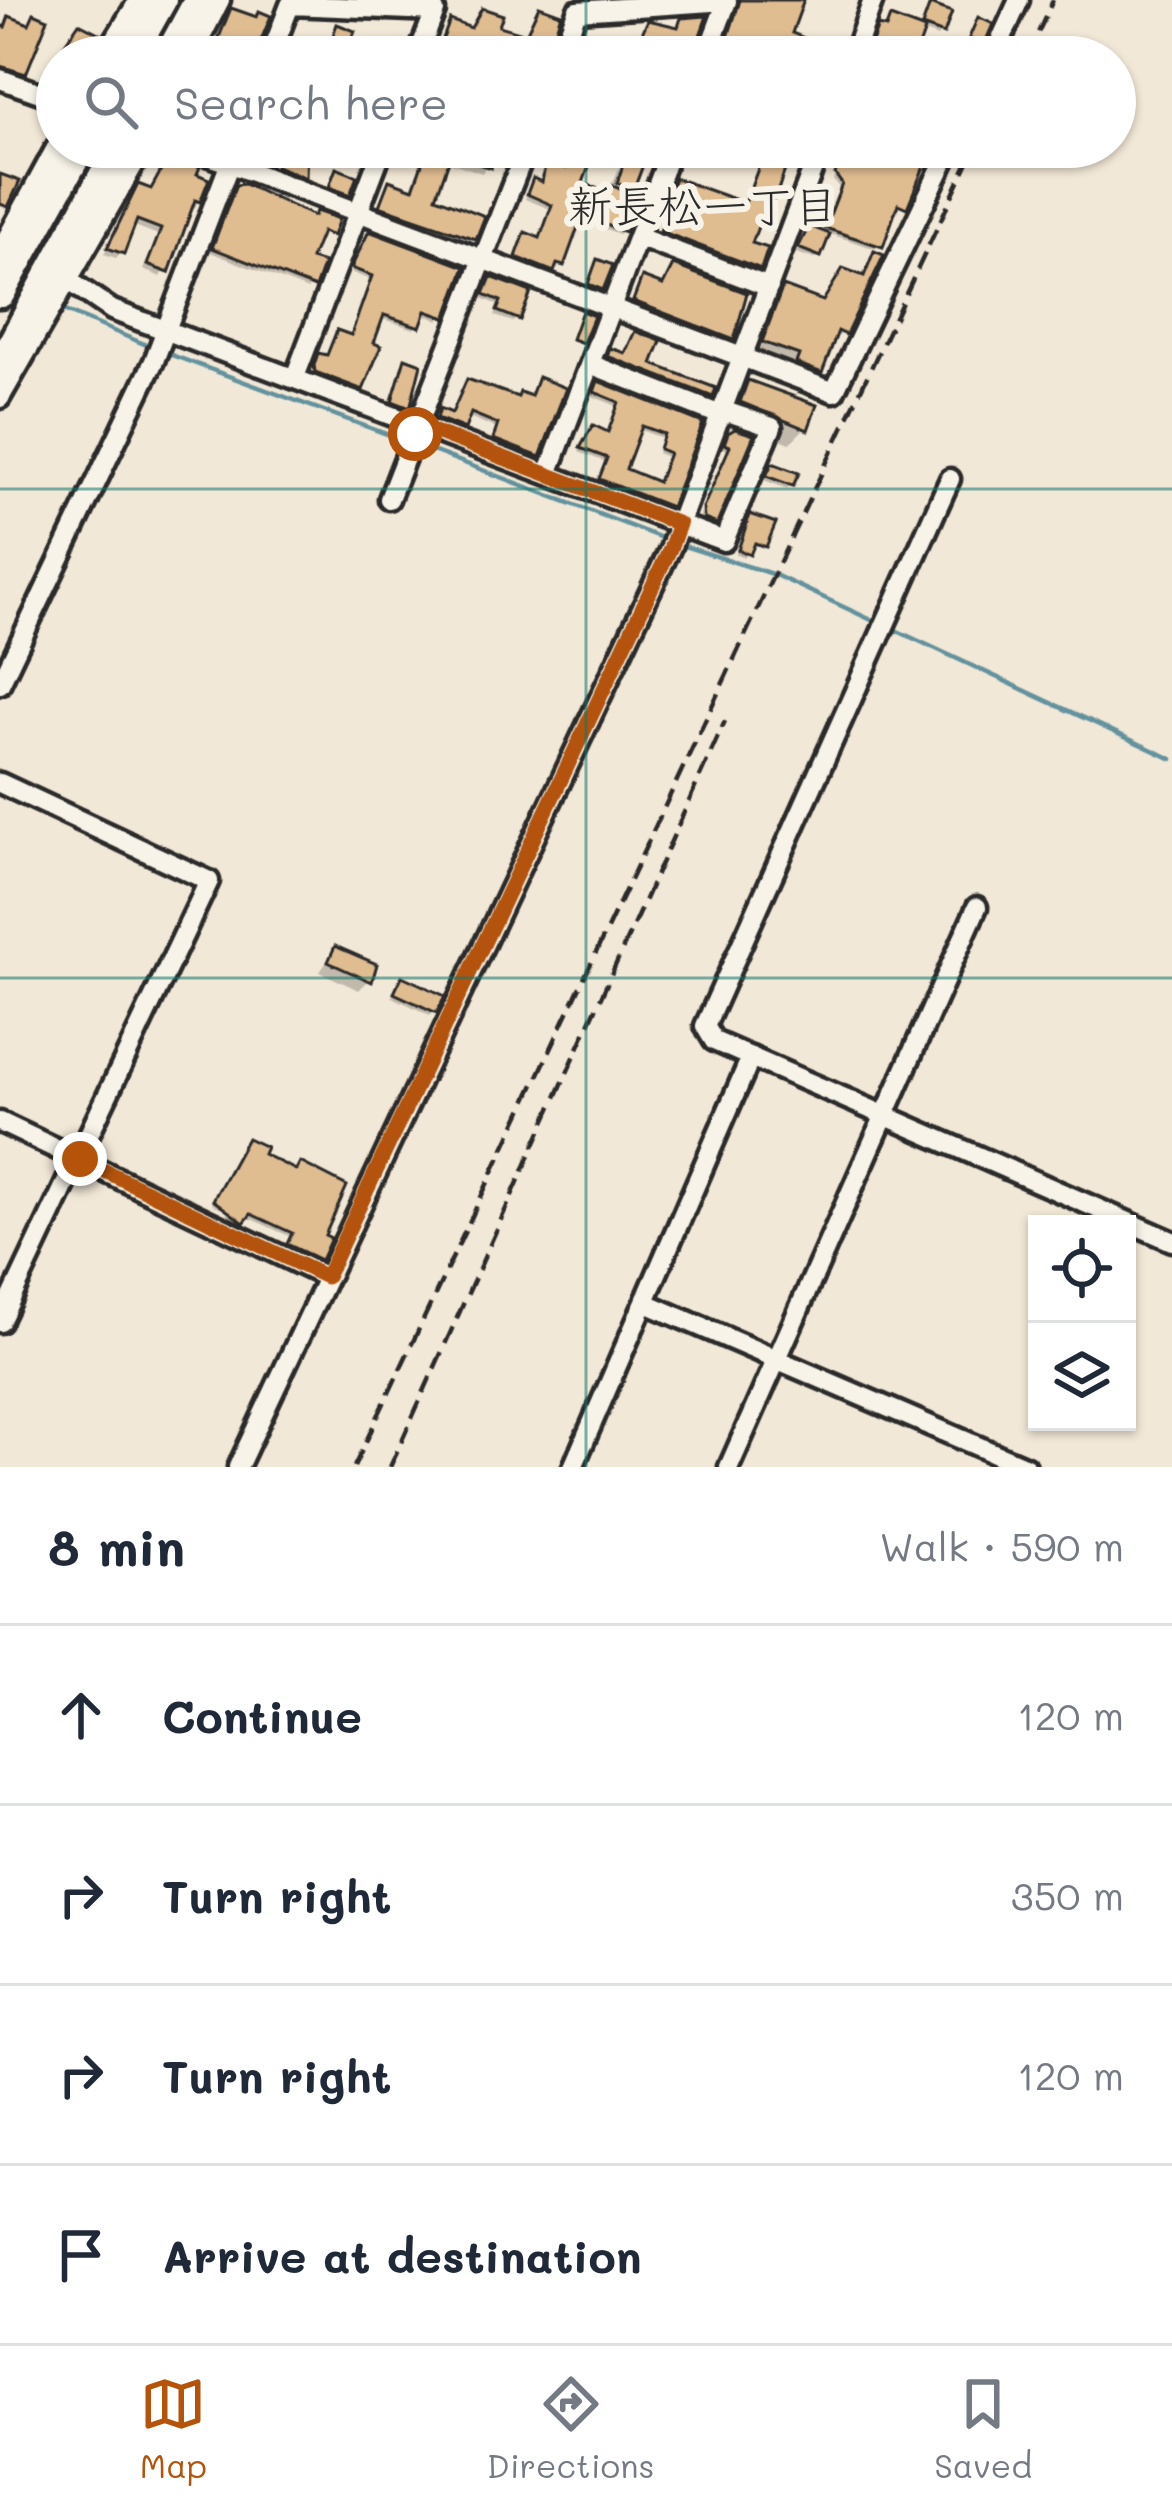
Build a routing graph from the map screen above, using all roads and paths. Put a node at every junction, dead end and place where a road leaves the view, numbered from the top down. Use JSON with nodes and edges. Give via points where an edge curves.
{"nodes":[{"id":1,"x":139,"y":0,"type":"edge"},
{"id":2,"x":161,"y":0,"type":"edge"},
{"id":3,"x":200,"y":0,"type":"edge"},
{"id":4,"x":220,"y":0,"type":"edge"},
{"id":5,"x":872,"y":0,"type":"edge"},
{"id":6,"x":1019,"y":0,"type":"edge"},
{"id":7,"x":117,"y":36,"type":"edge"},
{"id":8,"x":141,"y":36,"type":"edge"},
{"id":9,"x":180,"y":36,"type":"edge"},
{"id":10,"x":202,"y":36,"type":"edge"},
{"id":11,"x":278,"y":36,"type":"edge"},
{"id":12,"x":425,"y":36,"type":"edge"},
{"id":13,"x":568,"y":36,"type":"edge"},
{"id":14,"x":714,"y":36,"type":"edge"},
{"id":15,"x":860,"y":36,"type":"edge"},
{"id":16,"x":1003,"y":36,"type":"edge"},
{"id":17,"x":0,"y":79,"type":"edge"},
{"id":18,"x":36,"y":92,"type":"edge"},
{"id":19,"x":48,"y":168,"type":"edge"},
{"id":20,"x":67,"y":168,"type":"edge"},
{"id":21,"x":110,"y":168,"type":"edge"},
{"id":22,"x":131,"y":168,"type":"edge"},
{"id":23,"x":228,"y":168,"type":"edge"},
{"id":24,"x":263,"y":168,"type":"edge"},
{"id":25,"x":375,"y":168,"type":"edge"},
{"id":26,"x":519,"y":168,"type":"edge"},
{"id":27,"x":664,"y":168,"type":"edge"},
{"id":28,"x":813,"y":168,"type":"edge"},
{"id":29,"x":941,"y":168,"type":"edge"},
{"id":30,"x":358,"y":210,"type":"junction"},
{"id":31,"x":638,"y":237,"type":"junction"},
{"id":32,"x":485,"y":261,"type":"junction"},
{"id":33,"x":3,"y":273,"type":"edge"},
{"id":34,"x":56,"y":284,"type":"junction"},
{"id":35,"x":769,"y":287,"type":"junction"},
{"id":36,"x":612,"y":307,"type":"junction"},
{"id":37,"x":160,"y":345,"type":"junction"},
{"id":38,"x":742,"y":358,"type":"junction"},
{"id":39,"x":590,"y":364,"type":"junction"},
{"id":40,"x":0,"y":368,"type":"edge"},
{"id":41,"x":295,"y":377,"type":"junction"},
{"id":42,"x":0,"y":398,"type":"edge"},
{"id":43,"x":724,"y":414,"type":"junction"},
{"id":44,"x":415,"y":437,"type":"junction"},
{"id":45,"x":548,"y":474,"type":"junction"},
{"id":46,"x":950,"y":478,"type":"dead end"},
{"id":47,"x":389,"y":499,"type":"dead end"},
{"id":48,"x":675,"y":534,"type":"junction"},
{"id":49,"x":0,"y":684,"type":"edge"},
{"id":50,"x":0,"y":783,"type":"edge"},
{"id":51,"x":977,"y":907,"type":"dead end"},
{"id":52,"x":751,"y":1057,"type":"junction"},
{"id":53,"x":885,"y":1114,"type":"junction"},
{"id":54,"x":0,"y":1122,"type":"edge"},
{"id":55,"x":80,"y":1159,"type":"junction"},
{"id":56,"x":1172,"y":1240,"type":"edge"},
{"id":57,"x":326,"y":1277,"type":"junction"},
{"id":58,"x":646,"y":1304,"type":"junction"},
{"id":59,"x":0,"y":1322,"type":"edge"},
{"id":60,"x":780,"y":1361,"type":"junction"},
{"id":61,"x":238,"y":1467,"type":"edge"},
{"id":62,"x":573,"y":1467,"type":"edge"},
{"id":63,"x":729,"y":1467,"type":"edge"},
{"id":64,"x":1026,"y":1467,"type":"edge"}],
"edges":[{"from":1,"to":7,"type":"street"},
{"from":2,"to":8,"type":"highway"},
{"from":3,"to":9,"type":"highway"},
{"from":4,"to":10,"type":"street"},
{"from":5,"to":15,"type":"street"},
{"from":6,"to":16,"type":"street"},
{"from":11,"to":12,"type":"street","via":[[290,5],[435,11]]},
{"from":13,"to":14,"type":"street","via":[[577,11],[728,1]]},
{"from":17,"to":18,"type":"street"},
{"from":19,"to":33,"type":"street"},
{"from":20,"to":33,"type":"highway"},
{"from":21,"to":34,"type":"highway"},
{"from":22,"to":34,"type":"street"},
{"from":23,"to":37,"type":"street"},
{"from":24,"to":30,"type":"street"},
{"from":25,"to":30,"type":"street"},
{"from":26,"to":32,"type":"street"},
{"from":27,"to":31,"type":"street"},
{"from":28,"to":35,"type":"street"},
{"from":29,"to":38,"type":"street","via":[[834,392]]},
{"from":30,"to":32,"type":"street"},
{"from":30,"to":41,"type":"street"},
{"from":31,"to":35,"type":"street"},
{"from":31,"to":36,"type":"street"},
{"from":32,"to":36,"type":"street"},
{"from":32,"to":44,"type":"street"},
{"from":34,"to":37,"type":"street"},
{"from":34,"to":40,"type":"highway"},
{"from":34,"to":42,"type":"street"},
{"from":35,"to":38,"type":"street"},
{"from":36,"to":38,"type":"street"},
{"from":36,"to":39,"type":"street"},
{"from":37,"to":41,"type":"street"},
{"from":37,"to":49,"type":"street"},
{"from":38,"to":43,"type":"street"},
{"from":39,"to":43,"type":"street"},
{"from":39,"to":45,"type":"street"},
{"from":41,"to":44,"type":"street"},
{"from":43,"to":48,"type":"street"},
{"from":43,"to":48,"type":"street","via":[[772,427],[724,541]]},
{"from":44,"to":45,"type":"street"},
{"from":44,"to":47,"type":"street"},
{"from":45,"to":48,"type":"street"},
{"from":46,"to":52,"type":"street","via":[[705,1026],[714,1041]]},
{"from":48,"to":57,"type":"street"},
{"from":50,"to":55,"type":"street","via":[[209,881]]},
{"from":51,"to":53,"type":"street"},
{"from":52,"to":53,"type":"street"},
{"from":52,"to":58,"type":"street"},
{"from":53,"to":56,"type":"street"},
{"from":53,"to":60,"type":"street"},
{"from":54,"to":55,"type":"street"},
{"from":55,"to":57,"type":"street"},
{"from":55,"to":59,"type":"street"},
{"from":57,"to":61,"type":"street"},
{"from":58,"to":60,"type":"street"},
{"from":58,"to":62,"type":"street"},
{"from":60,"to":63,"type":"street"},
{"from":60,"to":64,"type":"street"}]}
